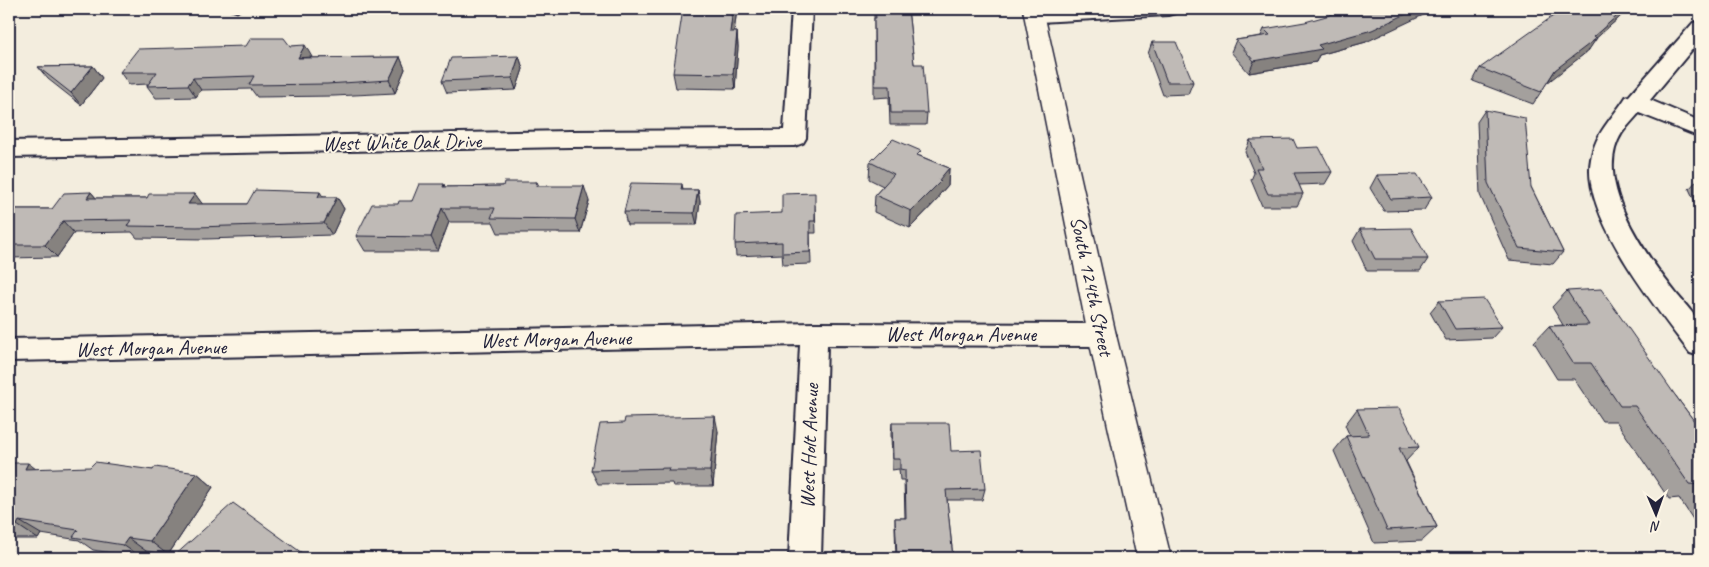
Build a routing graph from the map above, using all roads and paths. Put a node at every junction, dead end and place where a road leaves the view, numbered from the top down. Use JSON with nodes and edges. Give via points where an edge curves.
{"nodes":[{"id":1,"x":802,"y":9,"type":"edge"},
{"id":2,"x":1168,"y":9,"type":"edge"},
{"id":3,"x":1035,"y":12,"type":"edge"},
{"id":4,"x":1700,"y":27,"type":"edge"},
{"id":5,"x":1634,"y":102,"type":"junction"},
{"id":6,"x":1700,"y":130,"type":"edge"},
{"id":7,"x":9,"y":149,"type":"edge"},
{"id":8,"x":814,"y":334,"type":"junction"},
{"id":9,"x":1102,"y":334,"type":"junction"},
{"id":10,"x":1700,"y":344,"type":"edge"},
{"id":11,"x":9,"y":350,"type":"edge"},
{"id":12,"x":805,"y":558,"type":"edge"},
{"id":13,"x":1154,"y":558,"type":"edge"}],
"edges":[{"from":1,"to":7,"type":"street","name":"West White Oak Drive","via":[[795,138]]},
{"from":2,"to":3,"type":"street"},
{"from":3,"to":9,"type":"street","name":"South 124th Street"},
{"from":4,"to":5,"type":"street"},
{"from":5,"to":6,"type":"street"},
{"from":5,"to":10,"type":"street","via":[[1611,132],[1604,152],[1602,176],[1606,194],[1614,216],[1641,265]]},
{"from":8,"to":9,"type":"street","name":"West Morgan Avenue"},
{"from":8,"to":11,"type":"street","name":"West Morgan Avenue"},
{"from":8,"to":12,"type":"street","name":"West Holt Avenue"},
{"from":9,"to":13,"type":"street","name":"South 124th Street"}]}
